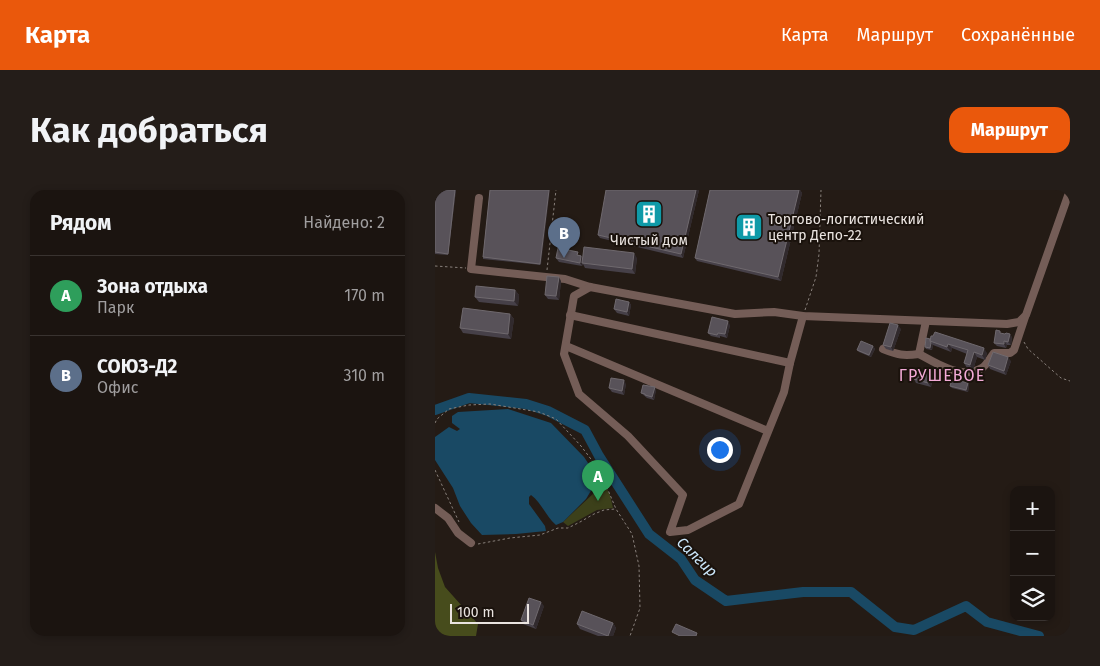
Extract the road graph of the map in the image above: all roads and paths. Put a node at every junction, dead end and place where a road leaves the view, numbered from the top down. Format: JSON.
{"nodes":[{"id":1,"x":556,"y":190,"type":"edge"},
{"id":2,"x":821,"y":190,"type":"edge"},
{"id":3,"x":1070,"y":190,"type":"edge"},
{"id":4,"x":479,"y":198,"type":"dead end"},
{"id":5,"x":435,"y":266,"type":"edge"},
{"id":6,"x":471,"y":269,"type":"junction"},
{"id":7,"x":546,"y":276,"type":"junction"},
{"id":8,"x":590,"y":287,"type":"junction"},
{"id":9,"x":570,"y":315,"type":"junction"},
{"id":10,"x":1026,"y":315,"type":"junction"},
{"id":11,"x":803,"y":316,"type":"junction"},
{"id":12,"x":927,"y":321,"type":"junction"},
{"id":13,"x":1019,"y":334,"type":"junction"},
{"id":14,"x":566,"y":346,"type":"junction"},
{"id":15,"x":883,"y":349,"type":"edge"},
{"id":16,"x":919,"y":354,"type":"junction"},
{"id":17,"x":790,"y":363,"type":"junction"},
{"id":18,"x":1070,"y":381,"type":"edge"},
{"id":19,"x":436,"y":420,"type":"edge"},
{"id":20,"x":435,"y":423,"type":"edge"},
{"id":21,"x":769,"y":431,"type":"junction"},
{"id":22,"x":435,"y":470,"type":"edge"},
{"id":23,"x":435,"y":476,"type":"edge"},
{"id":24,"x":439,"y":478,"type":"junction"},
{"id":25,"x":435,"y":508,"type":"edge"},
{"id":26,"x":616,"y":509,"type":"junction"},
{"id":27,"x":460,"y":523,"type":"dead end"},
{"id":28,"x":471,"y":543,"type":"joint"},
{"id":29,"x":631,"y":636,"type":"edge"}],
"edges":[{"from":1,"to":7,"type":"path"},
{"from":2,"to":11,"type":"path"},
{"from":3,"to":10,"type":"street"},
{"from":4,"to":6,"type":"street"},
{"from":5,"to":6,"type":"path"},
{"from":6,"to":7,"type":"street"},
{"from":7,"to":8,"type":"street"},
{"from":8,"to":9,"type":"street"},
{"from":8,"to":11,"type":"street"},
{"from":9,"to":14,"type":"street"},
{"from":9,"to":17,"type":"street"},
{"from":10,"to":12,"type":"street"},
{"from":10,"to":13,"type":"street"},
{"from":11,"to":12,"type":"street"},
{"from":11,"to":17,"type":"street"},
{"from":12,"to":16,"type":"street"},
{"from":13,"to":16,"type":"street"},
{"from":13,"to":18,"type":"path"},
{"from":14,"to":21,"type":"street"},
{"from":14,"to":21,"type":"street"},
{"from":15,"to":16,"type":"street"},
{"from":17,"to":21,"type":"street"},
{"from":19,"to":20,"type":"path"},
{"from":19,"to":26,"type":"path"},
{"from":22,"to":24,"type":"path"},
{"from":23,"to":24,"type":"path"},
{"from":24,"to":27,"type":"path"},
{"from":25,"to":28,"type":"street"},
{"from":26,"to":28,"type":"path"},
{"from":26,"to":29,"type":"path"}]}
